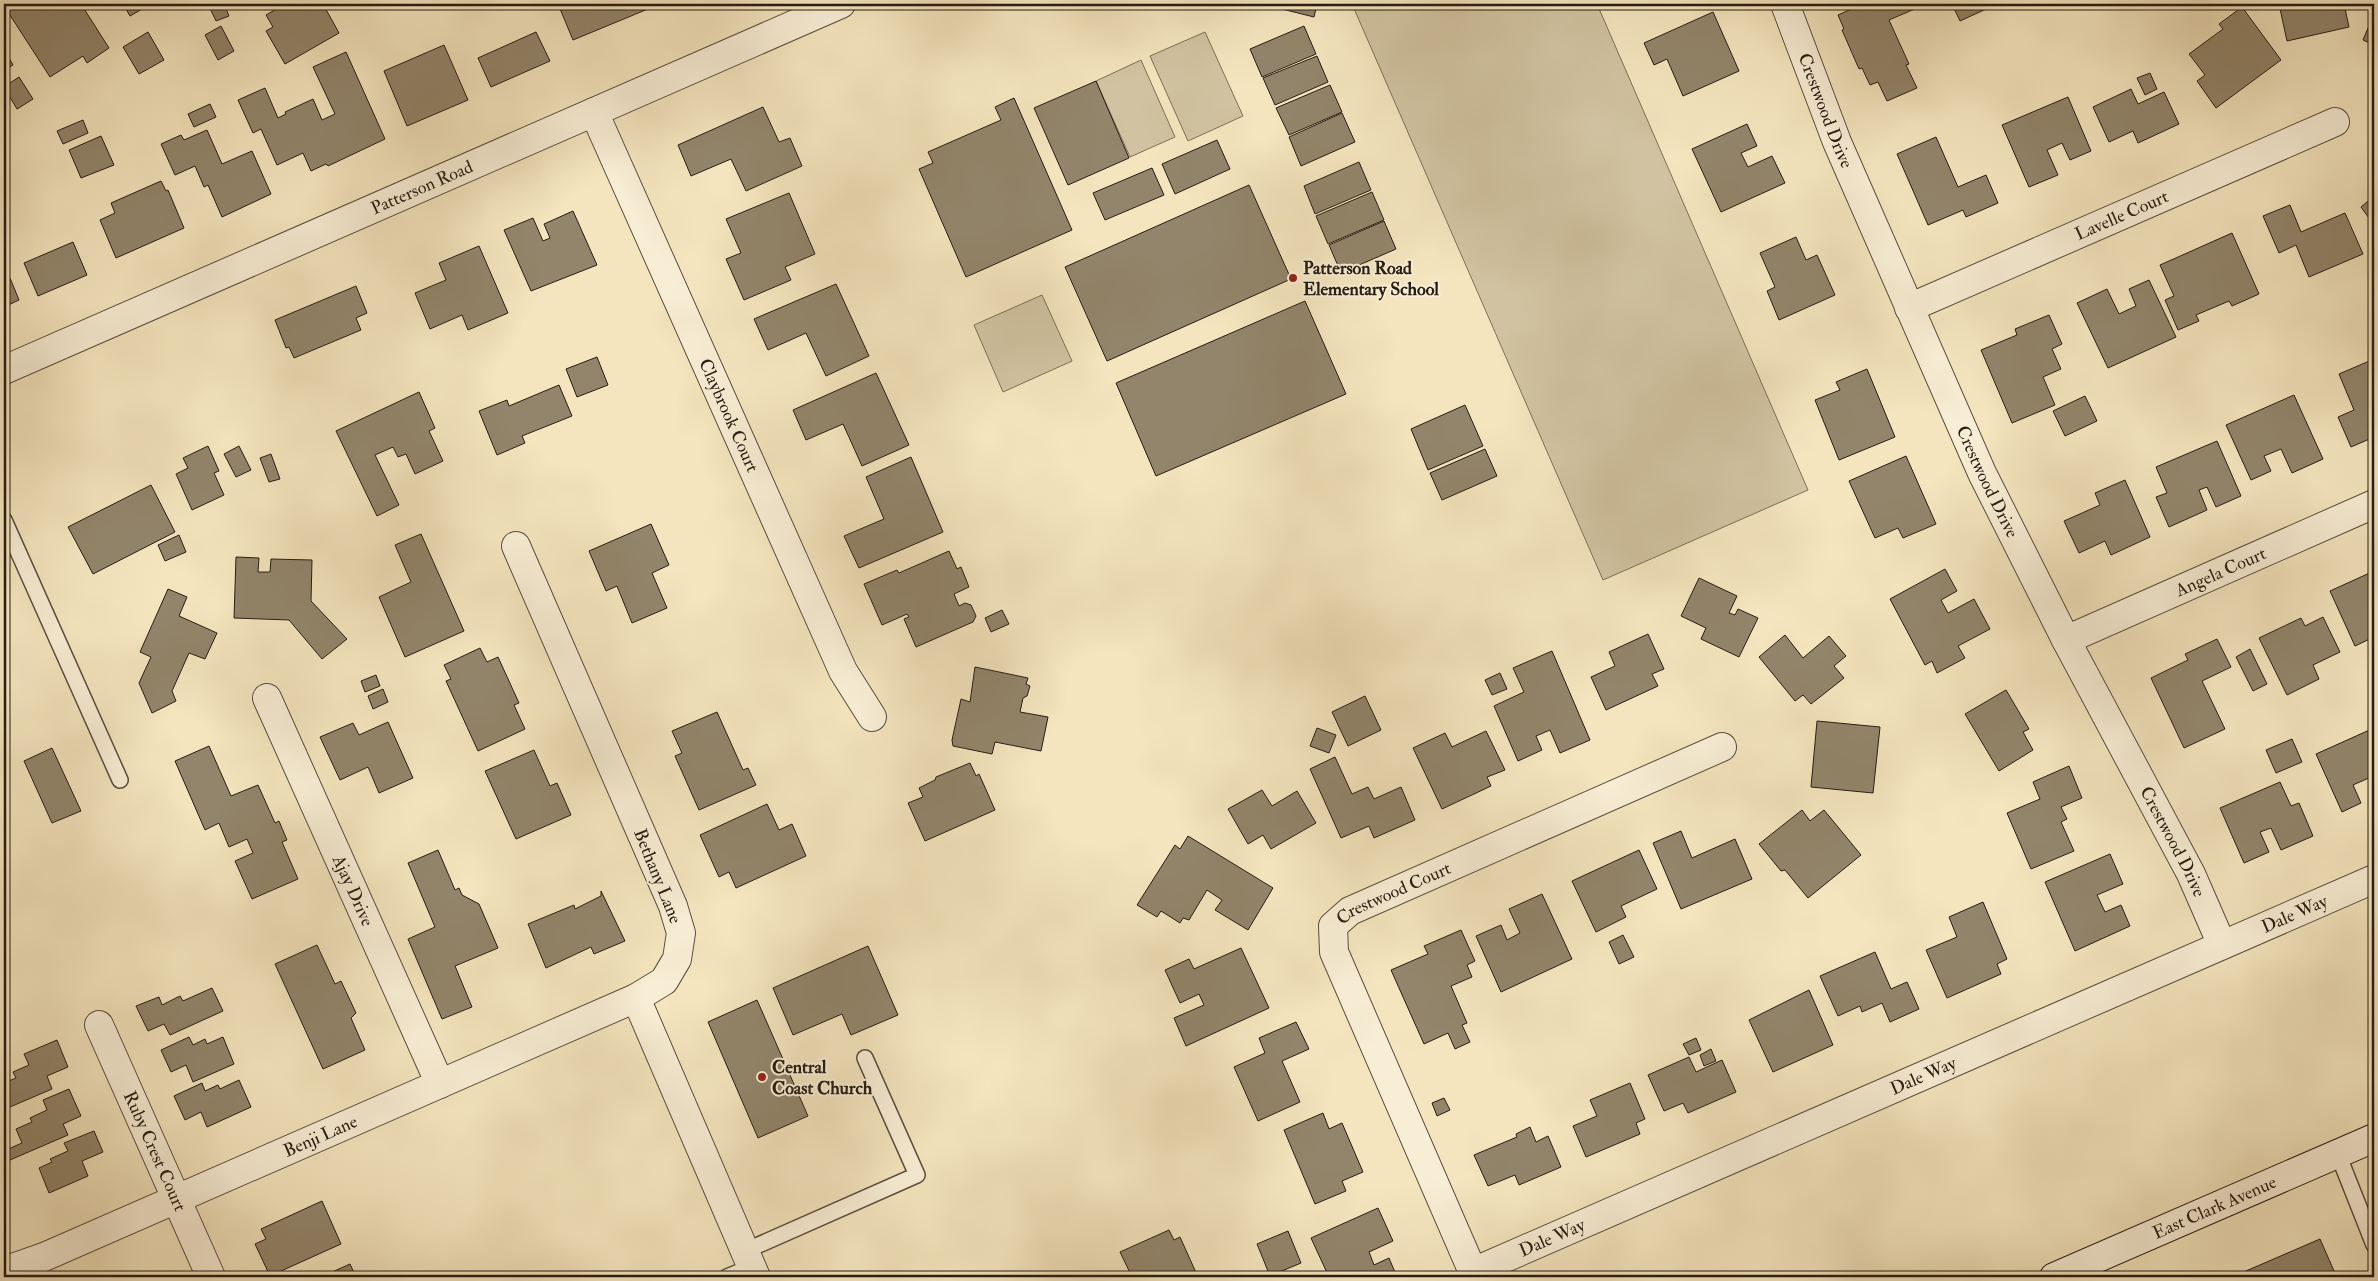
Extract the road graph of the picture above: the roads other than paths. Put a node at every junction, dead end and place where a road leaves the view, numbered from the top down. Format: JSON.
{"nodes":[{"id":1,"x":841,"y":4,"type":"edge"},
{"id":2,"x":1785,"y":4,"type":"edge"},
{"id":3,"x":594,"y":112,"type":"junction"},
{"id":4,"x":2335,"y":122,"type":"dead end"},
{"id":5,"x":1909,"y":308,"type":"junction"},
{"id":6,"x":4,"y":370,"type":"edge"},
{"id":7,"x":2374,"y":504,"type":"edge"},
{"id":8,"x":4,"y":520,"type":"edge"},
{"id":9,"x":516,"y":546,"type":"dead end"},
{"id":10,"x":2066,"y":640,"type":"junction"},
{"id":11,"x":267,"y":698,"type":"dead end"},
{"id":12,"x":872,"y":717,"type":"dead end"},
{"id":13,"x":1722,"y":747,"type":"dead end"},
{"id":14,"x":120,"y":780,"type":"dead end"},
{"id":15,"x":2374,"y":879,"type":"edge"},
{"id":16,"x":2222,"y":945,"type":"junction"},
{"id":17,"x":636,"y":998,"type":"junction"},
{"id":18,"x":99,"y":1025,"type":"dead end"},
{"id":19,"x":866,"y":1058,"type":"dead end"},
{"id":20,"x":440,"y":1084,"type":"junction"},
{"id":21,"x":2374,"y":1138,"type":"edge"},
{"id":22,"x":2338,"y":1154,"type":"junction"},
{"id":23,"x":177,"y":1200,"type":"junction"},
{"id":24,"x":2374,"y":1246,"type":"edge"},
{"id":25,"x":745,"y":1268,"type":"edge"},
{"id":26,"x":4,"y":1270,"type":"edge"},
{"id":27,"x":1474,"y":1275,"type":"edge"},
{"id":28,"x":211,"y":1277,"type":"edge"},
{"id":29,"x":2054,"y":1277,"type":"edge"}],
"edges":[{"from":1,"to":3,"type":"street","name":"Patterson Road"},
{"from":2,"to":5,"type":"street","name":"Crestwood Drive"},
{"from":3,"to":6,"type":"street","name":"Patterson Road"},
{"from":3,"to":12,"type":"street","name":"Claybrook Court"},
{"from":4,"to":5,"type":"street","name":"Lavelle Court"},
{"from":5,"to":10,"type":"street","name":"Crestwood Drive"},
{"from":7,"to":10,"type":"street","name":"Angela Court"},
{"from":8,"to":14,"type":"lane"},
{"from":9,"to":17,"type":"street","name":"Bethany Lane"},
{"from":10,"to":16,"type":"street","name":"Crestwood Drive"},
{"from":11,"to":20,"type":"street","name":"Ajay Drive"},
{"from":13,"to":27,"type":"street","name":"Crestwood Court"},
{"from":15,"to":16,"type":"street","name":"Dale Way"},
{"from":16,"to":27,"type":"street","name":"Dale Way"},
{"from":17,"to":20,"type":"street","name":"Benji Lane"},
{"from":17,"to":25,"type":"street"},
{"from":18,"to":23,"type":"street","name":"Ruby Crest Court"},
{"from":19,"to":25,"type":"lane"},
{"from":20,"to":23,"type":"street","name":"Benji Lane"},
{"from":21,"to":22,"type":"street","name":"East Clark Avenue"},
{"from":22,"to":24,"type":"lane"},
{"from":22,"to":29,"type":"street","name":"East Clark Avenue"},
{"from":23,"to":26,"type":"street","name":"Benji Lane"},
{"from":23,"to":28,"type":"street","name":"Ruby Crest Court"}]}
